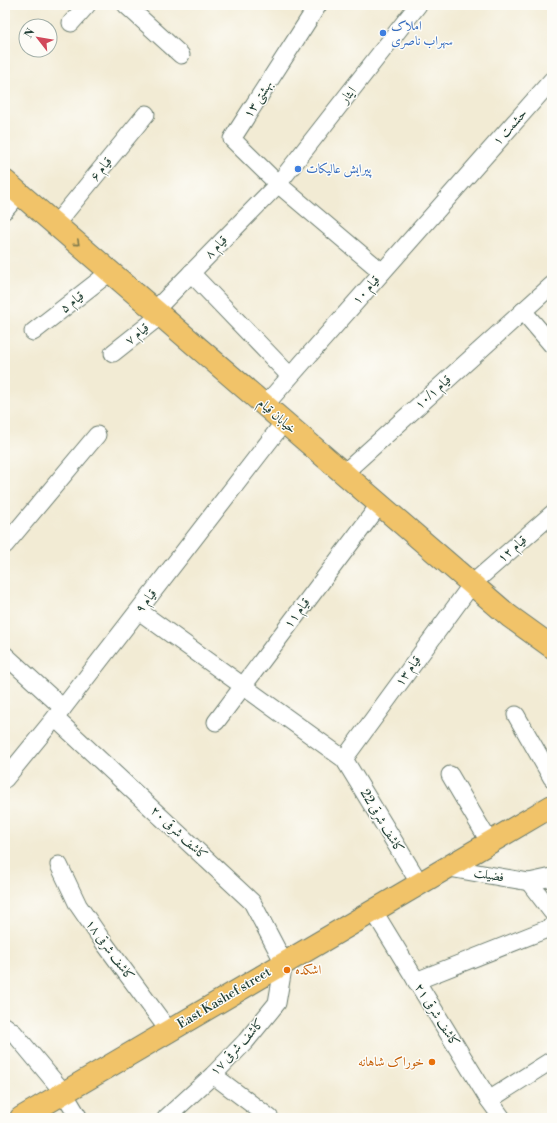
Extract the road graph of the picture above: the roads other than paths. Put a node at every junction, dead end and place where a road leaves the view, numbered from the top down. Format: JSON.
{"nodes":[{"id":1,"x":87,"y":5,"type":"edge"},
{"id":2,"x":126,"y":5,"type":"edge"},
{"id":3,"x":318,"y":5,"type":"edge"},
{"id":4,"x":418,"y":5,"type":"edge"},
{"id":5,"x":71,"y":23,"type":"dead end"},
{"id":6,"x":181,"y":55,"type":"dead end"},
{"id":7,"x":552,"y":80,"type":"edge"},
{"id":8,"x":146,"y":114,"type":"dead end"},
{"id":9,"x":468,"y":175,"type":"joint"},
{"id":10,"x":278,"y":184,"type":"junction"},
{"id":11,"x":12,"y":187,"type":"edge"},
{"id":12,"x":5,"y":210,"type":"edge"},
{"id":13,"x":56,"y":225,"type":"junction"},
{"id":14,"x":110,"y":272,"type":"junction"},
{"id":15,"x":191,"y":272,"type":"junction"},
{"id":16,"x":382,"y":272,"type":"junction"},
{"id":17,"x":552,"y":285,"type":"edge"},
{"id":18,"x":523,"y":311,"type":"junction"},
{"id":19,"x":158,"y":313,"type":"junction"},
{"id":20,"x":33,"y":332,"type":"dead end"},
{"id":21,"x":552,"y":345,"type":"edge"},
{"id":22,"x":114,"y":353,"type":"dead end"},
{"id":23,"x":290,"y":376,"type":"junction"},
{"id":24,"x":264,"y":405,"type":"junction"},
{"id":25,"x":284,"y":422,"type":"junction"},
{"id":26,"x":97,"y":435,"type":"dead end"},
{"id":27,"x":344,"y":473,"type":"junction"},
{"id":28,"x":380,"y":504,"type":"junction"},
{"id":29,"x":552,"y":514,"type":"edge"},
{"id":30,"x":5,"y":545,"type":"edge"},
{"id":31,"x":472,"y":584,"type":"junction"},
{"id":32,"x":139,"y":611,"type":"junction"},
{"id":33,"x":552,"y":647,"type":"edge"},
{"id":34,"x":5,"y":655,"type":"edge"},
{"id":35,"x":242,"y":685,"type":"junction"},
{"id":36,"x":59,"y":713,"type":"junction"},
{"id":37,"x":516,"y":715,"type":"dead end"},
{"id":38,"x":216,"y":722,"type":"dead end"},
{"id":39,"x":344,"y":759,"type":"junction"},
{"id":40,"x":450,"y":775,"type":"dead end"},
{"id":41,"x":552,"y":778,"type":"edge"},
{"id":42,"x":5,"y":779,"type":"edge"},
{"id":43,"x":552,"y":806,"type":"edge"},
{"id":44,"x":490,"y":843,"type":"junction"},
{"id":45,"x":59,"y":865,"type":"dead end"},
{"id":46,"x":449,"y":868,"type":"junction"},
{"id":47,"x":552,"y":877,"type":"edge"},
{"id":48,"x":529,"y":882,"type":"junction"},
{"id":49,"x":420,"y":884,"type":"junction"},
{"id":50,"x":373,"y":910,"type":"junction"},
{"id":51,"x":552,"y":912,"type":"edge"},
{"id":52,"x":552,"y":927,"type":"edge"},
{"id":53,"x":284,"y":963,"type":"junction"},
{"id":54,"x":416,"y":981,"type":"junction"},
{"id":55,"x":5,"y":1026,"type":"edge"},
{"id":56,"x":169,"y":1031,"type":"junction"},
{"id":57,"x":552,"y":1060,"type":"edge"},
{"id":58,"x":213,"y":1074,"type":"junction"},
{"id":59,"x":64,"y":1093,"type":"junction"},
{"id":60,"x":489,"y":1100,"type":"junction"},
{"id":61,"x":21,"y":1118,"type":"edge"},
{"id":62,"x":79,"y":1118,"type":"edge"},
{"id":63,"x":166,"y":1118,"type":"edge"},
{"id":64,"x":270,"y":1118,"type":"edge"},
{"id":65,"x":502,"y":1118,"type":"edge"}],
"edges":[{"from":1,"to":5,"type":"street"},
{"from":2,"to":6,"type":"street"},
{"from":3,"to":10,"type":"street","name":"بهشتی ۱۳"},
{"from":4,"to":10,"type":"street","name":"ایثار"},
{"from":7,"to":9,"type":"street","name":"حشمت ۱"},
{"from":8,"to":13,"type":"street","name":"قیام ۶"},
{"from":9,"to":16,"type":"street","name":"قیام ۱۰"},
{"from":10,"to":15,"type":"street","name":"قیام ۸"},
{"from":10,"to":16,"type":"street"},
{"from":11,"to":12,"type":"street"},
{"from":11,"to":13,"type":"main road","name":"خیابان قیام"},
{"from":13,"to":14,"type":"main road","name":"خیابان قیام","one_way":true},
{"from":14,"to":19,"type":"main road","name":"خیابان قیام"},
{"from":14,"to":20,"type":"street","name":"قیام ۵"},
{"from":15,"to":19,"type":"street","name":"قیام ۸"},
{"from":15,"to":23,"type":"street"},
{"from":16,"to":23,"type":"street","name":"قیام ۱۰"},
{"from":17,"to":18,"type":"street","name":"قیام ۱۰/۱"},
{"from":18,"to":21,"type":"street"},
{"from":18,"to":27,"type":"street","name":"قیام ۱۰/۱"},
{"from":19,"to":22,"type":"street","name":"قیام ۷"},
{"from":19,"to":24,"type":"main road","name":"خیابان قیام"},
{"from":23,"to":24,"type":"street","name":"قیام ۱۰"},
{"from":24,"to":25,"type":"main road","name":"خیابان قیام"},
{"from":25,"to":27,"type":"main road","name":"خیابان قیام"},
{"from":25,"to":32,"type":"street","name":"قیام ۹"},
{"from":26,"to":30,"type":"street"},
{"from":27,"to":28,"type":"main road","name":"خیابان قیام"},
{"from":28,"to":31,"type":"main road","name":"خیابان قیام"},
{"from":28,"to":35,"type":"street","name":"قیام ۱۱"},
{"from":29,"to":31,"type":"street","name":"قیام ۱۲"},
{"from":31,"to":33,"type":"main road","name":"خیابان قیام"},
{"from":31,"to":39,"type":"street","name":"قیام ۱۳"},
{"from":32,"to":35,"type":"street"},
{"from":32,"to":36,"type":"street","name":"قیام ۹"},
{"from":34,"to":36,"type":"street","name":"کاشف شرقی ۲۰"},
{"from":35,"to":38,"type":"street","name":"قیام ۱۱"},
{"from":35,"to":39,"type":"street"},
{"from":36,"to":42,"type":"street","name":"قیام ۹"},
{"from":36,"to":53,"type":"street","name":"کاشف شرقی ۲۰"},
{"from":37,"to":41,"type":"street"},
{"from":39,"to":49,"type":"street","name":"کاشف شرقی 22"},
{"from":40,"to":44,"type":"street"},
{"from":43,"to":44,"type":"main road","name":"East Kashef street"},
{"from":44,"to":46,"type":"main road","name":"East Kashef street"},
{"from":45,"to":56,"type":"street","name":"کاشف شرقی ۱۸"},
{"from":46,"to":48,"type":"street","name":"فضیلت"},
{"from":46,"to":49,"type":"main road","name":"East Kashef street"},
{"from":47,"to":48,"type":"street","name":"فضیلت"},
{"from":48,"to":51,"type":"street"},
{"from":49,"to":50,"type":"main road","name":"East Kashef street"},
{"from":50,"to":53,"type":"main road","name":"East Kashef street"},
{"from":50,"to":54,"type":"street","name":"کاشف شرقی ۲۱"},
{"from":52,"to":54,"type":"street"},
{"from":53,"to":56,"type":"main road","name":"East Kashef street"},
{"from":53,"to":58,"type":"street","name":"کاشف شرقی ۱۷"},
{"from":54,"to":60,"type":"street","name":"کاشف شرقی ۲۱"},
{"from":55,"to":59,"type":"street"},
{"from":56,"to":59,"type":"main road","name":"East Kashef street"},
{"from":57,"to":60,"type":"street"},
{"from":58,"to":63,"type":"street","name":"کاشف شرقی ۱۷"},
{"from":58,"to":64,"type":"street"},
{"from":59,"to":61,"type":"main road","name":"East Kashef street"},
{"from":59,"to":62,"type":"street"},
{"from":60,"to":65,"type":"street","name":"کاشف شرقی ۲۱"}]}
